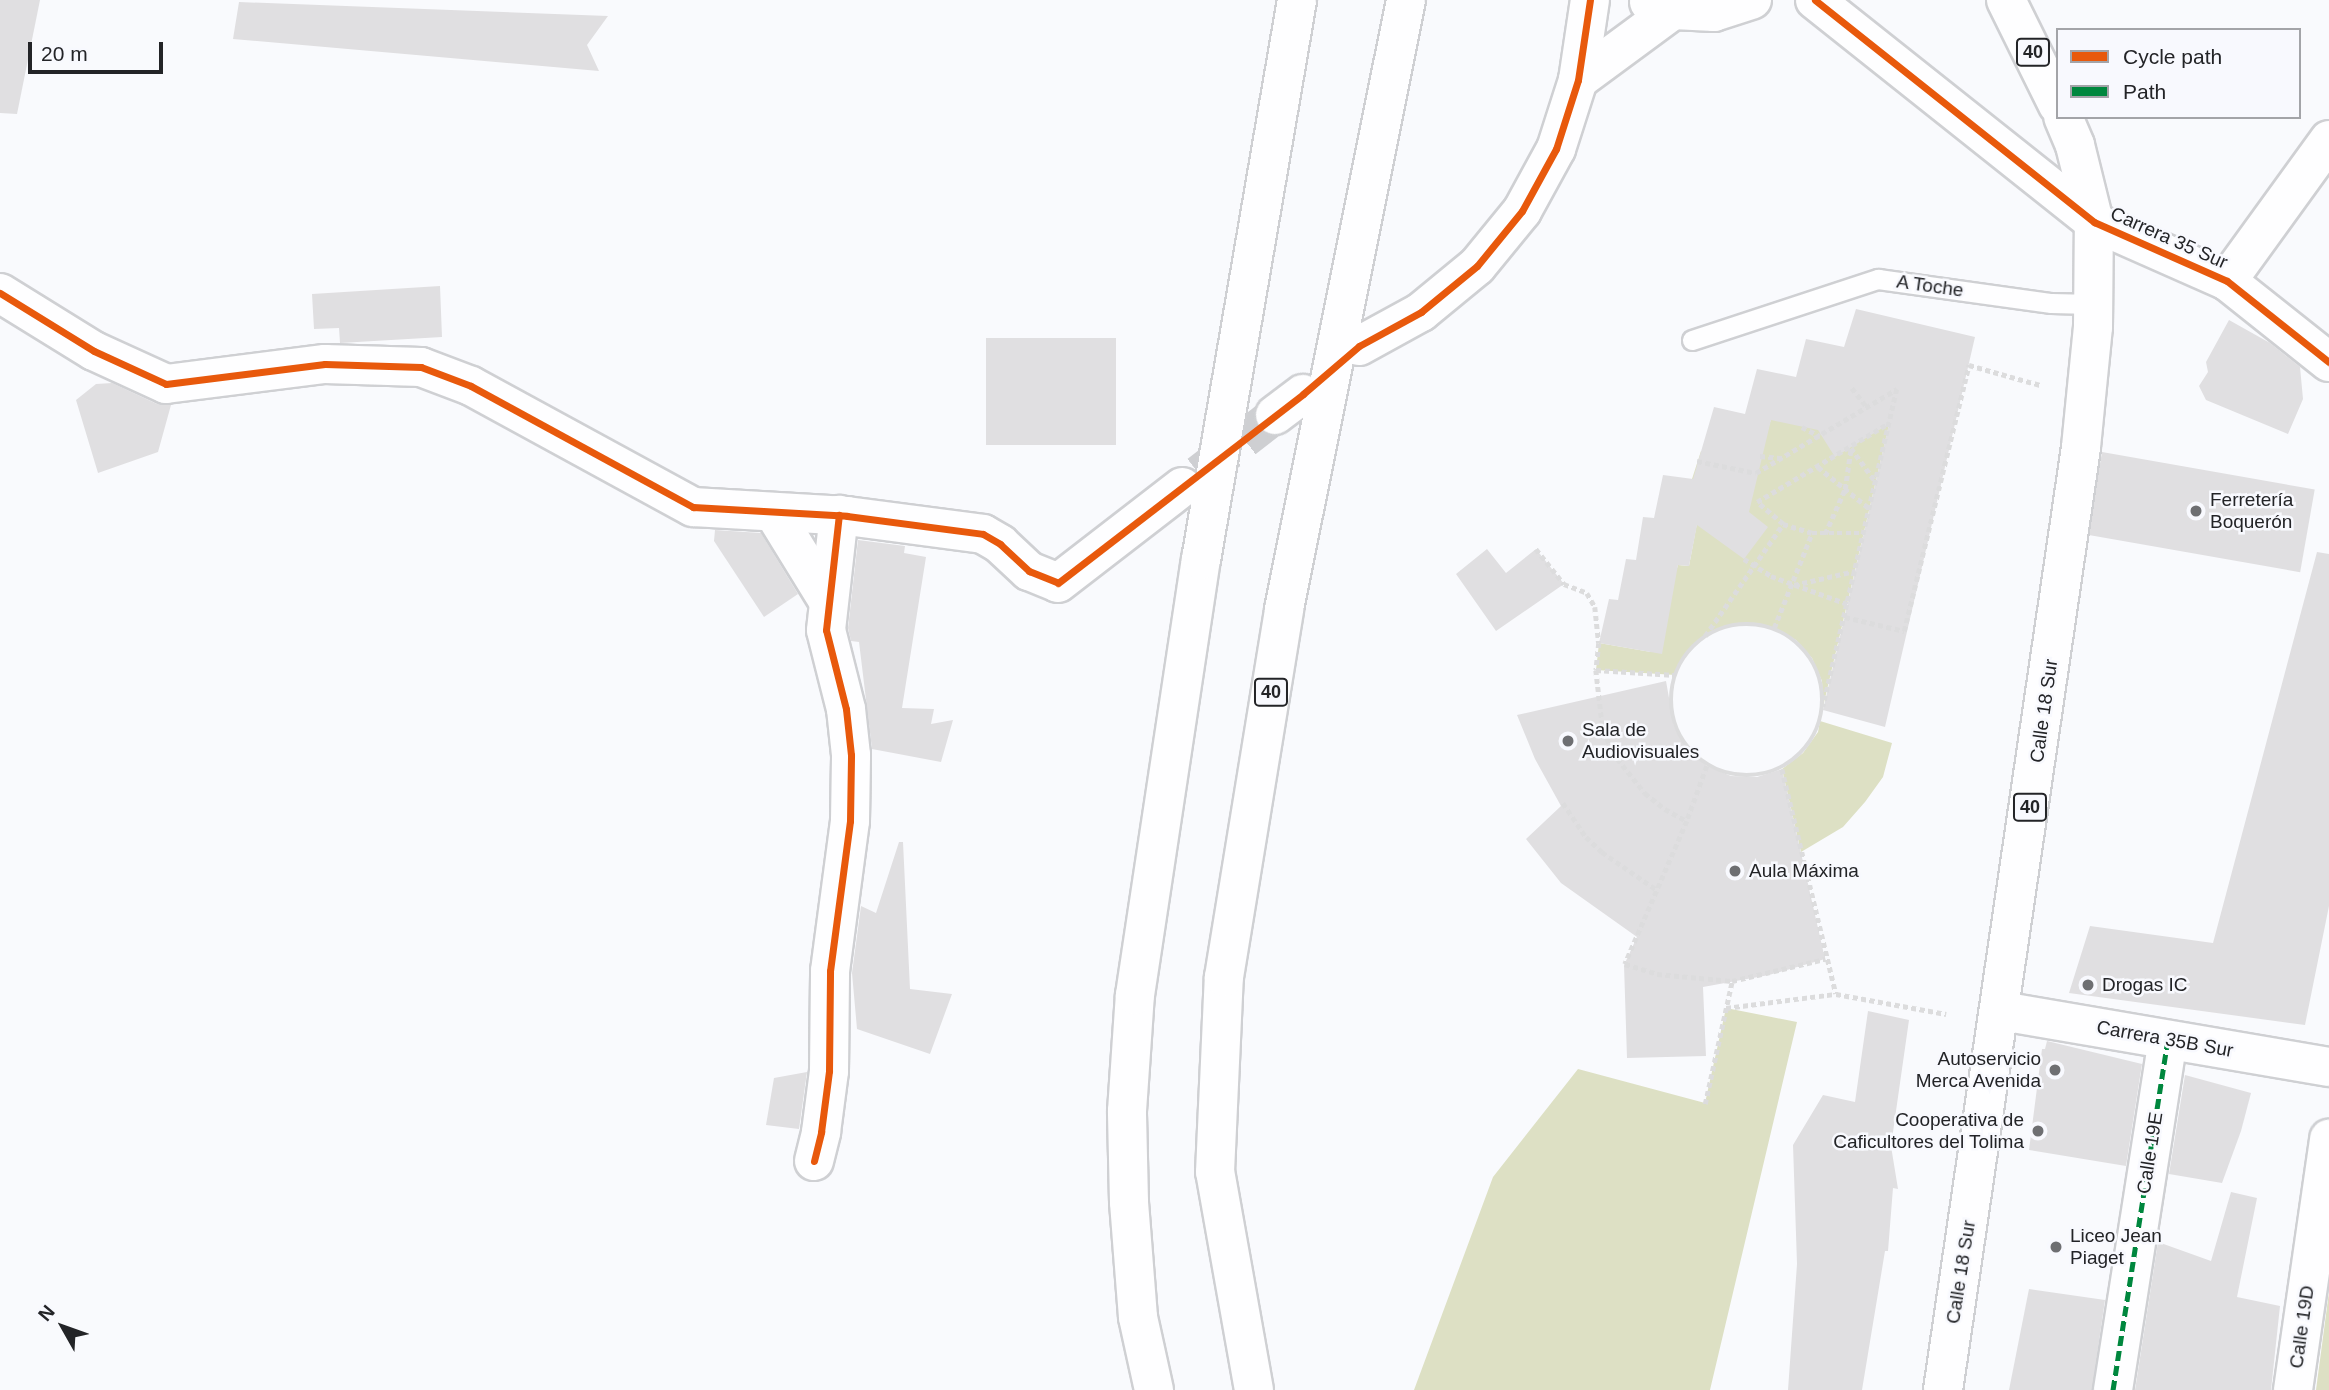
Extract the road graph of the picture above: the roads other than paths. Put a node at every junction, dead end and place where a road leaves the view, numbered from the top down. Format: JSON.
{"nodes":[{"id":1,"x":1297,"y":0,"type":"edge"},
{"id":2,"x":1406,"y":0,"type":"edge"},
{"id":3,"x":1590,"y":0,"type":"edge"},
{"id":4,"x":1752,"y":0,"type":"edge"},
{"id":5,"x":1815,"y":0,"type":"edge"},
{"id":6,"x":2006,"y":0,"type":"edge"},
{"id":7,"x":1659,"y":5,"type":"edge"},
{"id":8,"x":1578,"y":80,"type":"junction"},
{"id":9,"x":2056,"y":100,"type":"edge"},
{"id":10,"x":2064,"y":119,"type":"edge"},
{"id":11,"x":2329,"y":140,"type":"edge"},
{"id":12,"x":2094,"y":222,"type":"junction"},
{"id":13,"x":2227,"y":281,"type":"junction"},
{"id":14,"x":0,"y":293,"type":"edge"},
{"id":15,"x":2093,"y":304,"type":"junction"},
{"id":16,"x":1692,"y":340,"type":"dead end"},
{"id":17,"x":1359,"y":346,"type":"dead end"},
{"id":18,"x":2329,"y":362,"type":"edge"},
{"id":19,"x":1182,"y":487,"type":"tunnel mouth"},
{"id":20,"x":774,"y":513,"type":"junction"},
{"id":21,"x":839,"y":515,"type":"junction"},
{"id":22,"x":827,"y":599,"type":"junction"},
{"id":23,"x":2001,"y":1011,"type":"junction"},
{"id":24,"x":2168,"y":1040,"type":"junction"},
{"id":25,"x":2329,"y":1067,"type":"edge"},
{"id":26,"x":2329,"y":1139,"type":"edge"},
{"id":27,"x":814,"y":1160,"type":"dead end"},
{"id":28,"x":1154,"y":1390,"type":"edge"},
{"id":29,"x":1254,"y":1390,"type":"edge"},
{"id":30,"x":1943,"y":1390,"type":"edge"},
{"id":31,"x":2113,"y":1390,"type":"edge"},
{"id":32,"x":2293,"y":1390,"type":"edge"}],
"edges":[{"from":1,"to":28,"type":"main road"},
{"from":2,"to":29,"type":"main road","number":"40"},
{"from":3,"to":8,"type":"main road"},
{"from":4,"to":7,"type":"main road"},
{"from":5,"to":12,"type":"main road","name":"Carrera 35 Sur"},
{"from":6,"to":9,"type":"main road","number":"40"},
{"from":7,"to":8,"type":"main road"},
{"from":8,"to":17,"type":"main road"},
{"from":10,"to":12,"type":"main road","name":"Calle 18 Sur","number":"40"},
{"from":11,"to":13,"type":"main road"},
{"from":12,"to":13,"type":"main road","name":"Carrera 35 Sur"},
{"from":12,"to":15,"type":"main road","name":"Calle 18 Sur","number":"40"},
{"from":13,"to":18,"type":"main road","name":"Carrera 35 Sur"},
{"from":14,"to":20,"type":"main road"},
{"from":15,"to":16,"type":"lane","name":"A Toche"},
{"from":15,"to":23,"type":"main road","name":"Calle 18 Sur","number":"40"},
{"from":19,"to":21,"type":"main road"},
{"from":20,"to":21,"type":"main road"},
{"from":20,"to":22,"type":"main road"},
{"from":21,"to":22,"type":"main road"},
{"from":22,"to":27,"type":"main road"},
{"from":23,"to":24,"type":"main road","name":"Carrera 35B Sur"},
{"from":23,"to":30,"type":"main road","name":"Calle 18 Sur","number":"40"},
{"from":24,"to":25,"type":"main road","name":"Carrera 35B Sur"},
{"from":24,"to":31,"type":"main road","name":"Calle 19E"},
{"from":26,"to":32,"type":"main road","name":"Calle 19D"}]}
